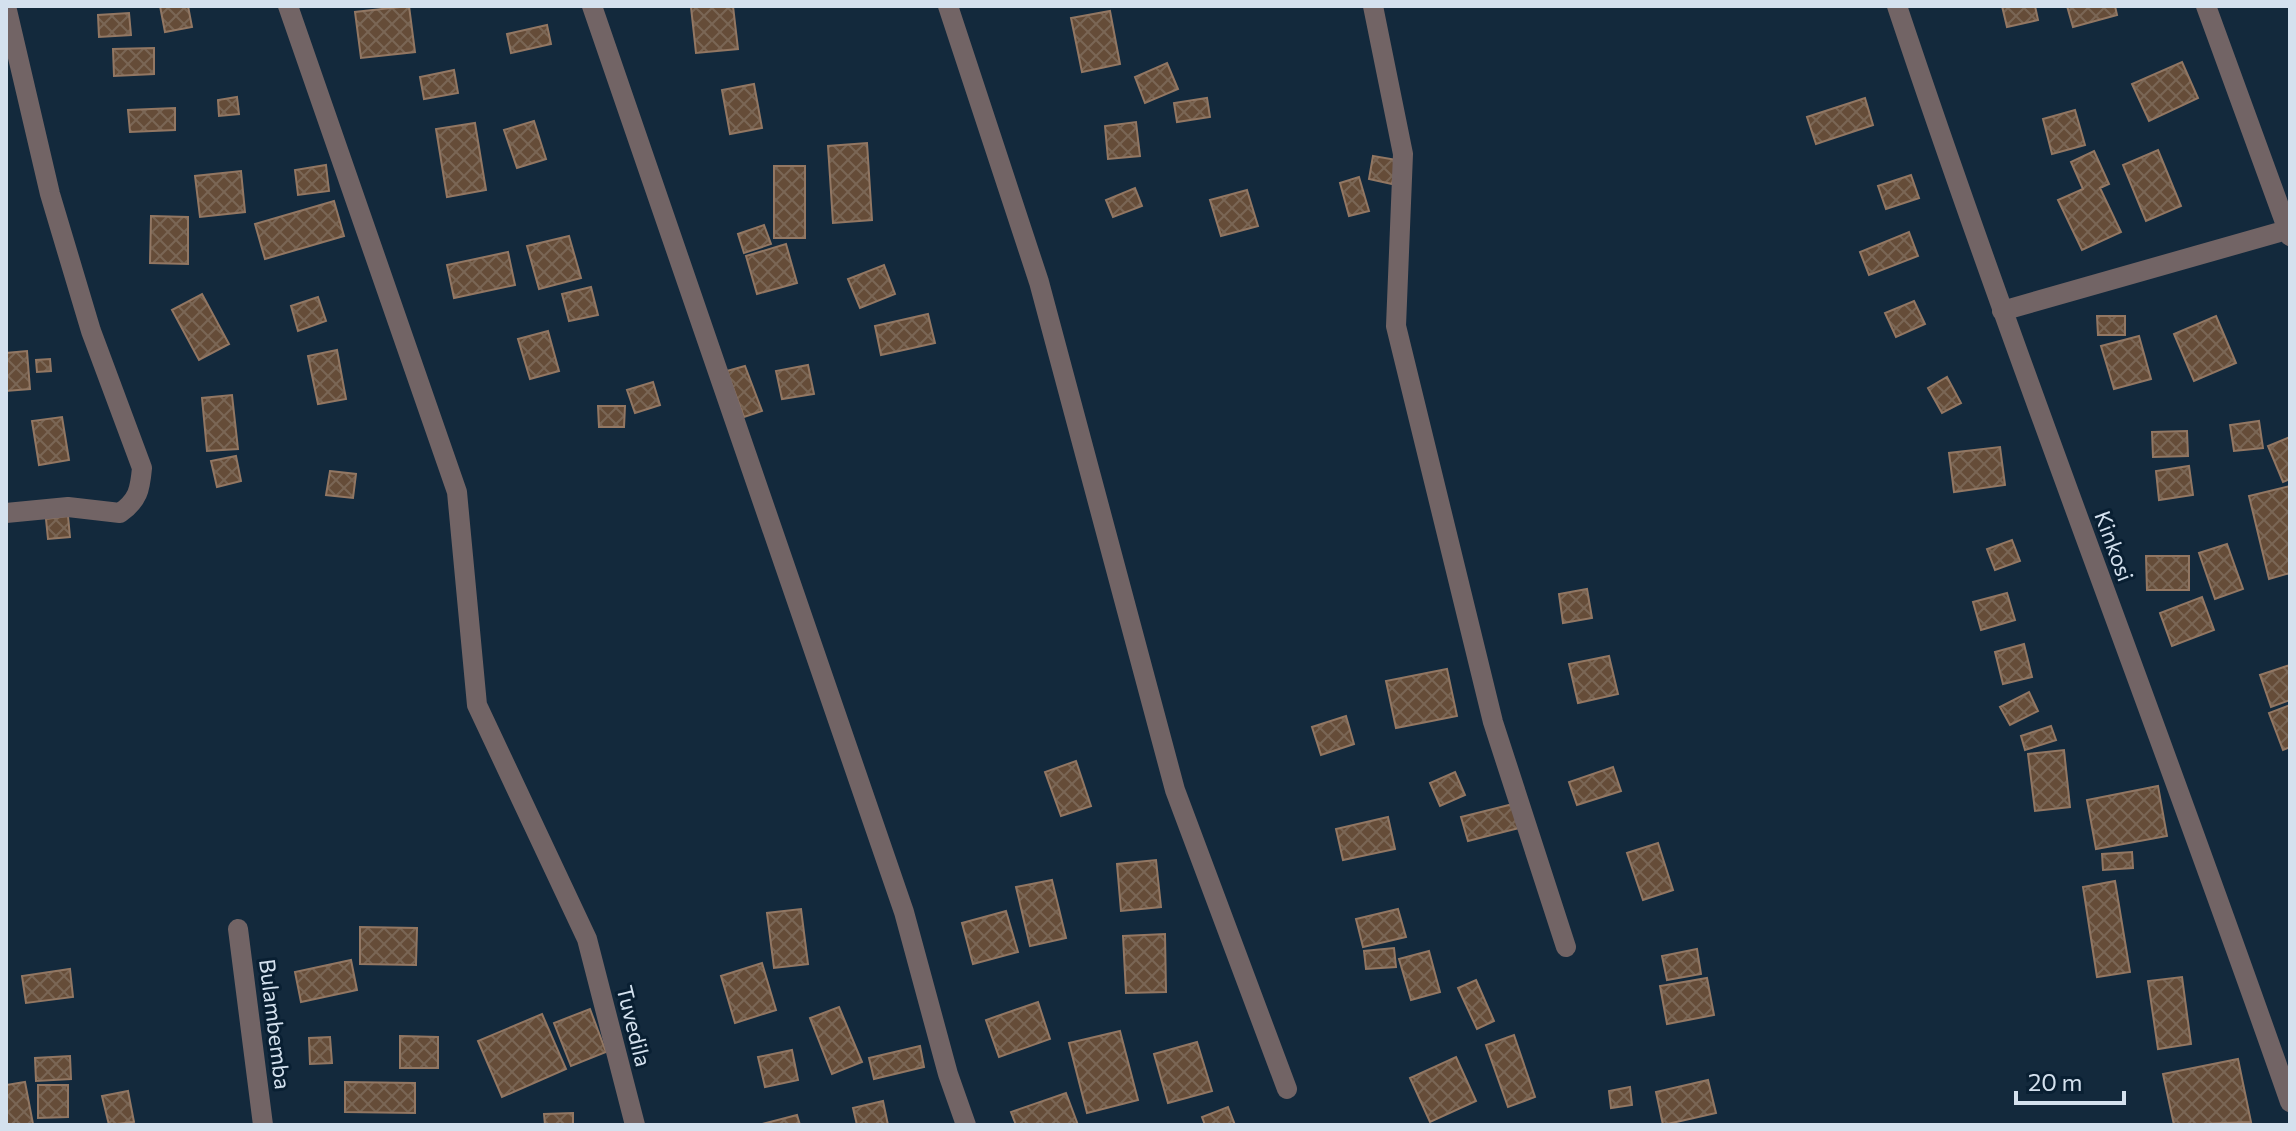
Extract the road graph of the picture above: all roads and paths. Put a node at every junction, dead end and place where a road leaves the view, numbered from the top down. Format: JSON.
{"nodes":[{"id":1,"x":6,"y":6,"type":"edge"},
{"id":2,"x":288,"y":6,"type":"edge"},
{"id":3,"x":592,"y":6,"type":"edge"},
{"id":4,"x":948,"y":6,"type":"edge"},
{"id":5,"x":1373,"y":6,"type":"edge"},
{"id":6,"x":1897,"y":6,"type":"edge"},
{"id":7,"x":2206,"y":6,"type":"edge"},
{"id":8,"x":2289,"y":231,"type":"edge"},
{"id":9,"x":2002,"y":311,"type":"junction"},
{"id":10,"x":6,"y":513,"type":"edge"},
{"id":11,"x":238,"y":929,"type":"dead end"},
{"id":12,"x":1566,"y":947,"type":"dead end"},
{"id":13,"x":1287,"y":1089,"type":"dead end"},
{"id":14,"x":2290,"y":1102,"type":"edge"},
{"id":15,"x":263,"y":1125,"type":"edge"},
{"id":16,"x":635,"y":1125,"type":"edge"},
{"id":17,"x":966,"y":1125,"type":"edge"}],
"edges":[{"from":1,"to":10,"type":"street"},
{"from":2,"to":16,"type":"street","name":"Tuvedila"},
{"from":3,"to":17,"type":"street"},
{"from":4,"to":13,"type":"street"},
{"from":5,"to":12,"type":"street"},
{"from":6,"to":9,"type":"street","name":"Kinkosi"},
{"from":7,"to":8,"type":"street"},
{"from":8,"to":9,"type":"street"},
{"from":9,"to":14,"type":"street","name":"Kinkosi"},
{"from":11,"to":15,"type":"street","name":"Bulambemba"}]}
